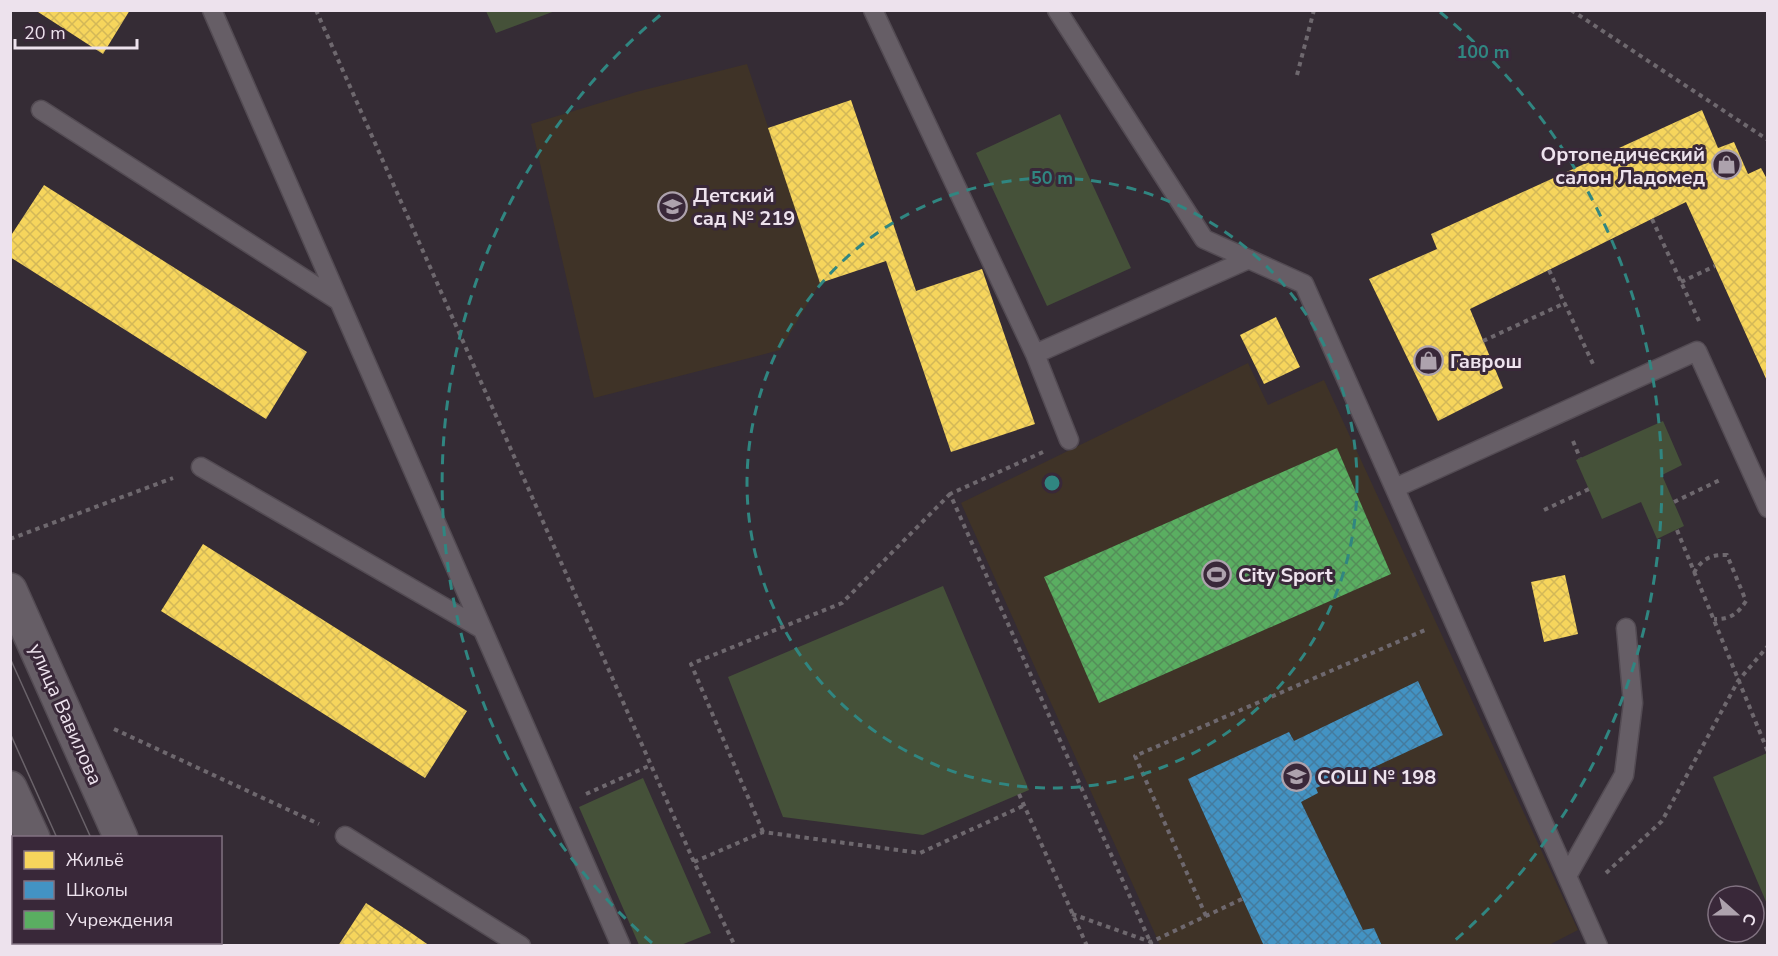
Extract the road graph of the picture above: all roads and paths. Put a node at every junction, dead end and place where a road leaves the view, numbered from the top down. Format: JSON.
{"nodes":[{"id":1,"x":212,"y":10,"type":"edge"},
{"id":2,"x":316,"y":10,"type":"edge"},
{"id":3,"x":873,"y":10,"type":"edge"},
{"id":4,"x":1057,"y":10,"type":"edge"},
{"id":5,"x":1314,"y":10,"type":"edge"},
{"id":6,"x":1571,"y":10,"type":"edge"},
{"id":7,"x":1298,"y":75,"type":"dead end"},
{"id":8,"x":41,"y":110,"type":"dead end"},
{"id":9,"x":1767,"y":140,"type":"edge"},
{"id":10,"x":1652,"y":219,"type":"dead end"},
{"id":11,"x":1249,"y":259,"type":"junction"},
{"id":12,"x":1714,"y":266,"type":"dead end"},
{"id":13,"x":1549,"y":270,"type":"dead end"},
{"id":14,"x":1681,"y":282,"type":"junction"},
{"id":15,"x":339,"y":301,"type":"junction"},
{"id":16,"x":1565,"y":303,"type":"junction"},
{"id":17,"x":1700,"y":325,"type":"dead end"},
{"id":18,"x":1484,"y":341,"type":"dead end"},
{"id":19,"x":1035,"y":354,"type":"junction"},
{"id":20,"x":1597,"y":373,"type":"dead end"},
{"id":21,"x":1068,"y":440,"type":"joint"},
{"id":22,"x":1749,"y":466,"type":"junction"},
{"id":23,"x":201,"y":467,"type":"joint"},
{"id":24,"x":1395,"y":488,"type":"junction"},
{"id":25,"x":1589,"y":489,"type":"dead end"},
{"id":26,"x":950,"y":494,"type":"junction"},
{"id":27,"x":1674,"y":502,"type":"dead end"},
{"id":28,"x":1767,"y":508,"type":"edge"},
{"id":29,"x":1545,"y":510,"type":"dead end"},
{"id":30,"x":1677,"y":530,"type":"dead end"},
{"id":31,"x":10,"y":539,"type":"edge"},
{"id":32,"x":1694,"y":573,"type":"junction"},
{"id":33,"x":10,"y":590,"type":"edge"},
{"id":34,"x":1453,"y":618,"type":"junction"},
{"id":35,"x":1713,"y":619,"type":"junction"},
{"id":36,"x":1626,"y":628,"type":"dead end"},
{"id":37,"x":482,"y":629,"type":"junction"},
{"id":38,"x":1767,"y":646,"type":"edge"},
{"id":39,"x":1738,"y":681,"type":"junction"},
{"id":40,"x":112,"y":729,"type":"dead end"},
{"id":41,"x":1767,"y":752,"type":"edge"},
{"id":42,"x":651,"y":765,"type":"junction"},
{"id":43,"x":10,"y":788,"type":"edge"},
{"id":44,"x":1018,"y":794,"type":"dead end"},
{"id":45,"x":560,"y":806,"type":"junction"},
{"id":46,"x":1023,"y":806,"type":"junction"},
{"id":47,"x":763,"y":832,"type":"junction"},
{"id":48,"x":33,"y":836,"type":"edge"},
{"id":49,"x":122,"y":836,"type":"edge"},
{"id":50,"x":345,"y":836,"type":"joint"},
{"id":51,"x":694,"y":862,"type":"junction"},
{"id":52,"x":1567,"y":876,"type":"junction"},
{"id":53,"x":1242,"y":899,"type":"dead end"},
{"id":54,"x":1578,"y":900,"type":"junction"},
{"id":55,"x":1072,"y":914,"type":"junction"},
{"id":56,"x":1206,"y":916,"type":"junction"},
{"id":57,"x":1151,"y":944,"type":"edge"},
{"id":58,"x":521,"y":945,"type":"edge"},
{"id":59,"x":621,"y":945,"type":"edge"},
{"id":60,"x":735,"y":945,"type":"edge"},
{"id":61,"x":1087,"y":945,"type":"edge"},
{"id":62,"x":1598,"y":945,"type":"edge"}],
"edges":[{"from":1,"to":15,"type":"lane"},
{"from":2,"to":42,"type":"path"},
{"from":3,"to":19,"type":"lane"},
{"from":4,"to":11,"type":"lane"},
{"from":5,"to":7,"type":"path"},
{"from":6,"to":9,"type":"path"},
{"from":8,"to":15,"type":"lane"},
{"from":10,"to":14,"type":"path"},
{"from":11,"to":19,"type":"lane"},
{"from":11,"to":24,"type":"lane"},
{"from":12,"to":14,"type":"path"},
{"from":13,"to":16,"type":"path"},
{"from":14,"to":17,"type":"path"},
{"from":15,"to":37,"type":"lane"},
{"from":16,"to":18,"type":"path"},
{"from":16,"to":20,"type":"path"},
{"from":19,"to":21,"type":"lane"},
{"from":21,"to":26,"type":"path"},
{"from":22,"to":24,"type":"lane"},
{"from":22,"to":27,"type":"path"},
{"from":22,"to":28,"type":"lane"},
{"from":23,"to":31,"type":"path"},
{"from":23,"to":37,"type":"lane"},
{"from":24,"to":34,"type":"lane"},
{"from":25,"to":29,"type":"path"},
{"from":26,"to":47,"type":"path"},
{"from":26,"to":57,"type":"path"},
{"from":30,"to":32,"type":"path"},
{"from":32,"to":35,"type":"path"},
{"from":32,"to":35,"type":"path"},
{"from":33,"to":49,"type":"main road","name":"улица Вавилова"},
{"from":34,"to":52,"type":"lane"},
{"from":34,"to":56,"type":"path"},
{"from":35,"to":39,"type":"path"},
{"from":36,"to":52,"type":"lane"},
{"from":37,"to":45,"type":"lane"},
{"from":38,"to":39,"type":"path"},
{"from":39,"to":41,"type":"path"},
{"from":39,"to":54,"type":"path"},
{"from":40,"to":50,"type":"path"},
{"from":42,"to":45,"type":"path"},
{"from":42,"to":51,"type":"path"},
{"from":43,"to":48,"type":"main road"},
{"from":44,"to":46,"type":"path"},
{"from":45,"to":59,"type":"lane"},
{"from":46,"to":47,"type":"path"},
{"from":46,"to":55,"type":"path"},
{"from":47,"to":51,"type":"path"},
{"from":50,"to":58,"type":"lane"},
{"from":51,"to":60,"type":"path"},
{"from":52,"to":54,"type":"lane"},
{"from":53,"to":56,"type":"path"},
{"from":54,"to":62,"type":"lane"},
{"from":55,"to":57,"type":"path"},
{"from":55,"to":61,"type":"path"},
{"from":56,"to":57,"type":"path"}]}
